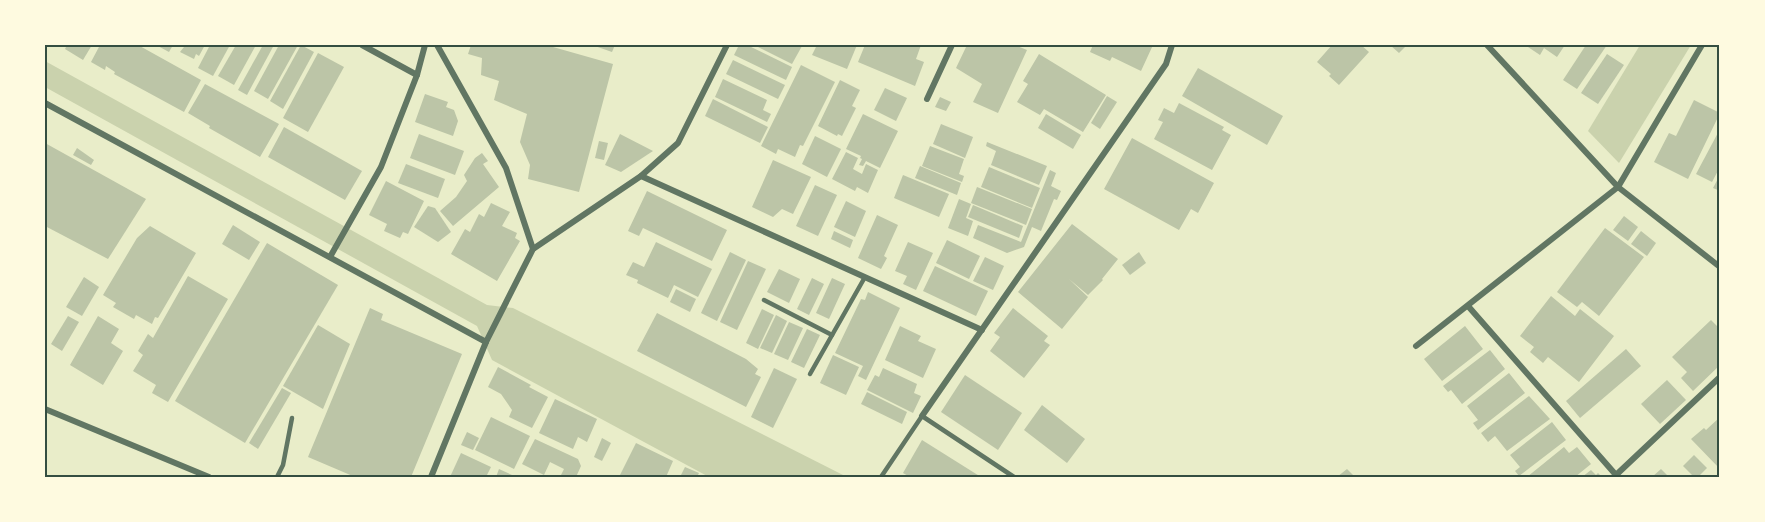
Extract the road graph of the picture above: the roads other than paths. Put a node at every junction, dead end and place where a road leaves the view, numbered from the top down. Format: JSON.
{"nodes":[{"id":1,"x":362,"y":45,"type":"edge"},
{"id":2,"x":425,"y":45,"type":"edge"},
{"id":3,"x":437,"y":45,"type":"edge"},
{"id":4,"x":727,"y":45,"type":"edge"},
{"id":5,"x":952,"y":45,"type":"edge"},
{"id":6,"x":1172,"y":45,"type":"edge"},
{"id":7,"x":1487,"y":45,"type":"edge"},
{"id":8,"x":1701,"y":45,"type":"edge"},
{"id":9,"x":417,"y":75,"type":"junction"},
{"id":10,"x":927,"y":99,"type":"dead end"},
{"id":11,"x":45,"y":103,"type":"edge"},
{"id":12,"x":641,"y":176,"type":"junction"},
{"id":13,"x":1618,"y":187,"type":"junction"},
{"id":14,"x":533,"y":249,"type":"junction"},
{"id":15,"x":330,"y":257,"type":"junction"},
{"id":16,"x":1720,"y":267,"type":"edge"},
{"id":17,"x":865,"y":277,"type":"junction"},
{"id":18,"x":764,"y":300,"type":"dead end"},
{"id":19,"x":1468,"y":306,"type":"junction"},
{"id":20,"x":982,"y":330,"type":"junction"},
{"id":21,"x":832,"y":335,"type":"junction"},
{"id":22,"x":486,"y":342,"type":"junction"},
{"id":23,"x":1416,"y":346,"type":"dead end"},
{"id":24,"x":810,"y":374,"type":"dead end"},
{"id":25,"x":1720,"y":377,"type":"edge"},
{"id":26,"x":45,"y":409,"type":"edge"},
{"id":27,"x":922,"y":416,"type":"junction"},
{"id":28,"x":292,"y":418,"type":"dead end"},
{"id":29,"x":209,"y":477,"type":"edge"},
{"id":30,"x":277,"y":477,"type":"edge"},
{"id":31,"x":431,"y":477,"type":"edge"},
{"id":32,"x":881,"y":477,"type":"edge"},
{"id":33,"x":1014,"y":477,"type":"edge"}],
"edges":[{"from":1,"to":9,"type":"street"},
{"from":2,"to":9,"type":"street"},
{"from":3,"to":14,"type":"street"},
{"from":4,"to":12,"type":"street"},
{"from":5,"to":10,"type":"street"},
{"from":6,"to":20,"type":"street"},
{"from":7,"to":13,"type":"street"},
{"from":8,"to":13,"type":"street"},
{"from":9,"to":15,"type":"street"},
{"from":11,"to":15,"type":"street"},
{"from":12,"to":14,"type":"street"},
{"from":12,"to":17,"type":"street"},
{"from":13,"to":16,"type":"street"},
{"from":13,"to":19,"type":"street"},
{"from":14,"to":22,"type":"street"},
{"from":15,"to":22,"type":"street"},
{"from":17,"to":20,"type":"street"},
{"from":17,"to":21,"type":"lane"},
{"from":18,"to":21,"type":"lane"},
{"from":19,"to":23,"type":"street"},
{"from":19,"to":25,"type":"street"},
{"from":20,"to":27,"type":"street"},
{"from":21,"to":24,"type":"lane"},
{"from":22,"to":31,"type":"street"},
{"from":26,"to":29,"type":"street"},
{"from":27,"to":32,"type":"lane"},
{"from":27,"to":33,"type":"lane"},
{"from":28,"to":30,"type":"lane"}]}
